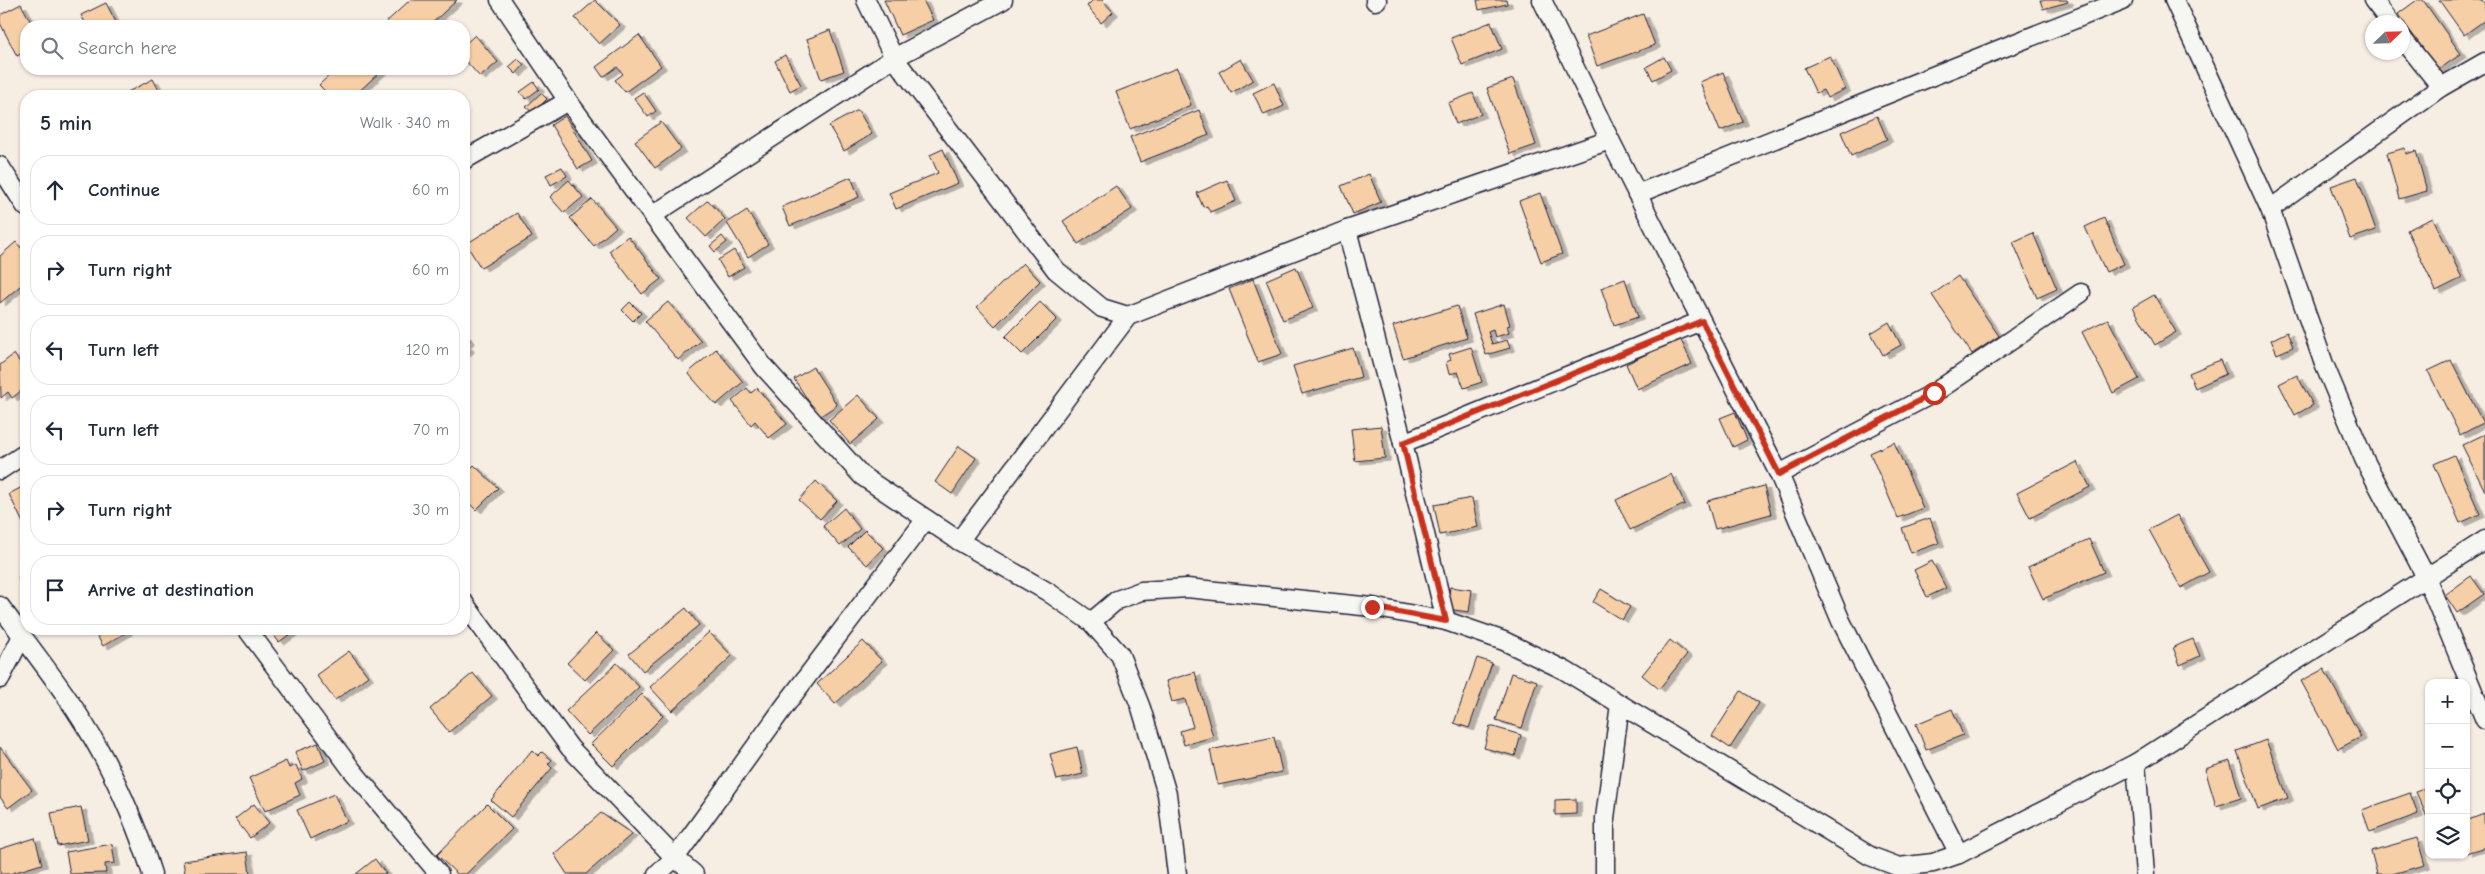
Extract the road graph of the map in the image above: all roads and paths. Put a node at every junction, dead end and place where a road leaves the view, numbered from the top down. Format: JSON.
{"nodes":[{"id":1,"x":500,"y":0,"type":"edge"},
{"id":2,"x":866,"y":0,"type":"edge"},
{"id":3,"x":1003,"y":0,"type":"edge"},
{"id":4,"x":1542,"y":0,"type":"edge"},
{"id":5,"x":2123,"y":0,"type":"edge"},
{"id":6,"x":2174,"y":0,"type":"edge"},
{"id":7,"x":2373,"y":0,"type":"edge"},
{"id":8,"x":2385,"y":15,"type":"edge"},
{"id":9,"x":2410,"y":48,"type":"edge"},
{"id":10,"x":894,"y":58,"type":"junction"},
{"id":11,"x":2485,"y":62,"type":"edge"},
{"id":12,"x":2441,"y":87,"type":"junction"},
{"id":13,"x":568,"y":101,"type":"junction"},
{"id":14,"x":1610,"y":140,"type":"junction"},
{"id":15,"x":470,"y":157,"type":"edge"},
{"id":16,"x":0,"y":166,"type":"edge"},
{"id":17,"x":1637,"y":194,"type":"junction"},
{"id":18,"x":20,"y":198,"type":"edge"},
{"id":19,"x":2270,"y":209,"type":"junction"},
{"id":20,"x":653,"y":215,"type":"junction"},
{"id":21,"x":1347,"y":230,"type":"junction"},
{"id":22,"x":2081,"y":293,"type":"dead end"},
{"id":23,"x":1128,"y":316,"type":"junction"},
{"id":24,"x":1702,"y":321,"type":"junction"},
{"id":25,"x":1403,"y":443,"type":"junction"},
{"id":26,"x":20,"y":457,"type":"edge"},
{"id":27,"x":0,"y":470,"type":"edge"},
{"id":28,"x":1779,"y":474,"type":"junction"},
{"id":29,"x":926,"y":519,"type":"junction"},
{"id":30,"x":2485,"y":540,"type":"edge"},
{"id":31,"x":959,"y":541,"type":"junction"},
{"id":32,"x":2426,"y":577,"type":"junction"},
{"id":33,"x":0,"y":606,"type":"edge"},
{"id":34,"x":470,"y":611,"type":"edge"},
{"id":35,"x":1446,"y":621,"type":"junction"},
{"id":36,"x":1091,"y":622,"type":"junction"},
{"id":37,"x":20,"y":633,"type":"edge"},
{"id":38,"x":251,"y":635,"type":"edge"},
{"id":39,"x":22,"y":636,"type":"joint"},
{"id":40,"x":0,"y":679,"type":"edge"},
{"id":41,"x":1620,"y":704,"type":"junction"},
{"id":42,"x":2485,"y":720,"type":"edge"},
{"id":43,"x":2136,"y":762,"type":"junction"},
{"id":44,"x":1958,"y":854,"type":"junction"},
{"id":45,"x":675,"y":858,"type":"junction"},
{"id":46,"x":152,"y":874,"type":"edge"},
{"id":47,"x":439,"y":874,"type":"edge"},
{"id":48,"x":657,"y":874,"type":"edge"},
{"id":49,"x":694,"y":874,"type":"edge"},
{"id":50,"x":1177,"y":874,"type":"edge"},
{"id":51,"x":1605,"y":874,"type":"edge"},
{"id":52,"x":2146,"y":874,"type":"edge"}],
"edges":[{"from":1,"to":13,"type":"street"},
{"from":2,"to":10,"type":"street"},
{"from":3,"to":10,"type":"street"},
{"from":4,"to":14,"type":"street"},
{"from":5,"to":17,"type":"street"},
{"from":6,"to":19,"type":"street"},
{"from":7,"to":8,"type":"street"},
{"from":9,"to":12,"type":"street"},
{"from":10,"to":20,"type":"street"},
{"from":10,"to":23,"type":"street"},
{"from":11,"to":12,"type":"street"},
{"from":12,"to":19,"type":"street"},
{"from":13,"to":15,"type":"street"},
{"from":13,"to":20,"type":"street"},
{"from":14,"to":17,"type":"street"},
{"from":14,"to":21,"type":"street"},
{"from":16,"to":18,"type":"street"},
{"from":17,"to":24,"type":"street"},
{"from":19,"to":32,"type":"street"},
{"from":20,"to":29,"type":"street"},
{"from":21,"to":23,"type":"street"},
{"from":21,"to":25,"type":"street"},
{"from":22,"to":28,"type":"street"},
{"from":23,"to":31,"type":"street"},
{"from":24,"to":25,"type":"street"},
{"from":24,"to":28,"type":"street"},
{"from":25,"to":35,"type":"street"},
{"from":26,"to":27,"type":"street"},
{"from":28,"to":44,"type":"street"},
{"from":29,"to":31,"type":"street"},
{"from":29,"to":45,"type":"street"},
{"from":30,"to":32,"type":"street"},
{"from":31,"to":36,"type":"street"},
{"from":32,"to":42,"type":"street"},
{"from":32,"to":43,"type":"street"},
{"from":33,"to":37,"type":"street"},
{"from":34,"to":45,"type":"street"},
{"from":35,"to":36,"type":"street"},
{"from":35,"to":41,"type":"street"},
{"from":36,"to":50,"type":"street"},
{"from":38,"to":47,"type":"street"},
{"from":39,"to":40,"type":"street"},
{"from":39,"to":46,"type":"street"},
{"from":41,"to":44,"type":"street"},
{"from":41,"to":51,"type":"street"},
{"from":43,"to":44,"type":"street"},
{"from":43,"to":52,"type":"street"},
{"from":45,"to":48,"type":"street"},
{"from":45,"to":49,"type":"street"}]}
